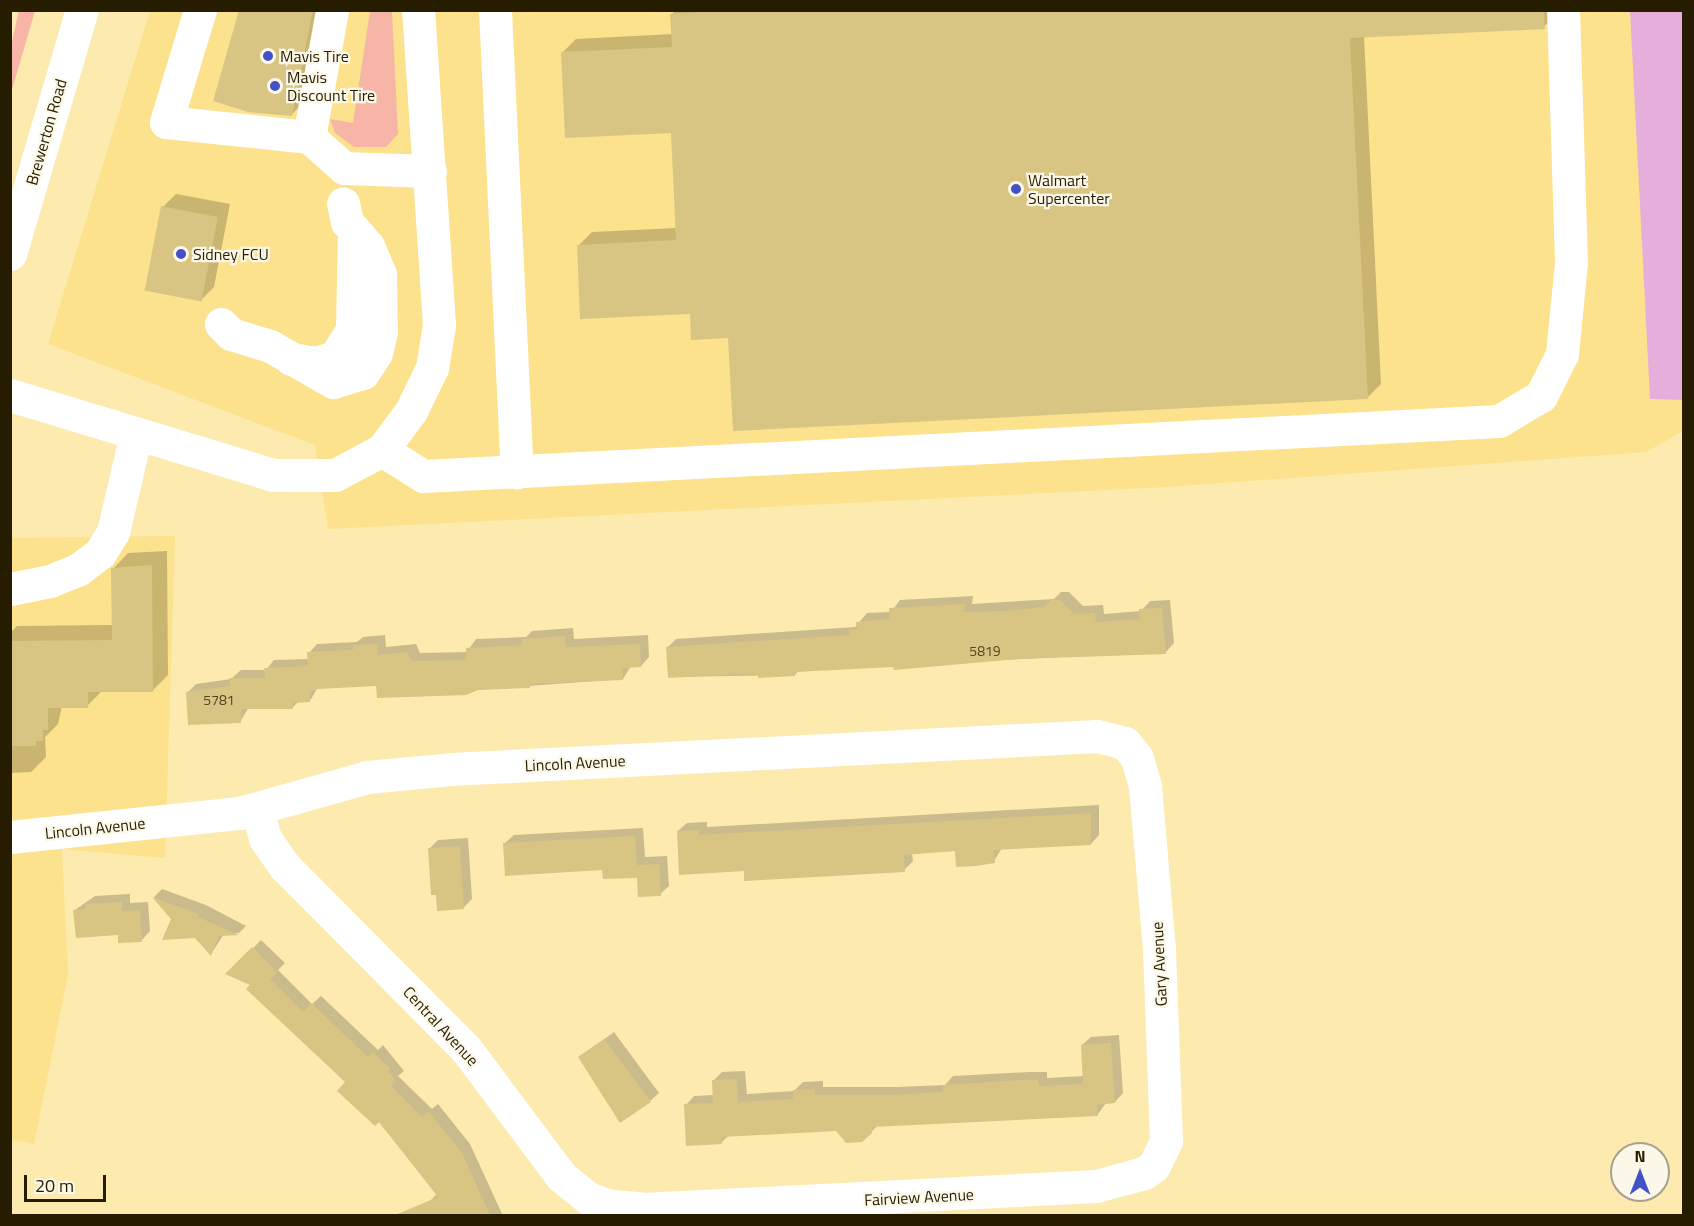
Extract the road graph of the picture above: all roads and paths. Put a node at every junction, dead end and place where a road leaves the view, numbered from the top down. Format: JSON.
{"nodes":[{"id":1,"x":82,"y":10,"type":"edge"},
{"id":2,"x":200,"y":10,"type":"edge"},
{"id":3,"x":332,"y":10,"type":"edge"},
{"id":4,"x":418,"y":10,"type":"edge"},
{"id":5,"x":495,"y":10,"type":"edge"},
{"id":6,"x":1563,"y":10,"type":"edge"},
{"id":7,"x":309,"y":137,"type":"junction"},
{"id":8,"x":430,"y":171,"type":"junction"},
{"id":9,"x":348,"y":217,"type":"dead end"},
{"id":10,"x":10,"y":254,"type":"edge"},
{"id":11,"x":221,"y":324,"type":"dead end"},
{"id":12,"x":10,"y":395,"type":"edge"},
{"id":13,"x":136,"y":434,"type":"junction"},
{"id":14,"x":382,"y":450,"type":"junction"},
{"id":15,"x":517,"y":472,"type":"junction"},
{"id":16,"x":10,"y":589,"type":"edge"},
{"id":17,"x":1137,"y":758,"type":"joint"},
{"id":18,"x":257,"y":809,"type":"junction"},
{"id":19,"x":10,"y":837,"type":"edge"},
{"id":20,"x":1151,"y":1168,"type":"joint"},
{"id":21,"x":648,"y":1209,"type":"joint"}],
"edges":[{"from":1,"to":10,"type":"street","name":"Brewerton Road"},
{"from":2,"to":7,"type":"street"},
{"from":3,"to":7,"type":"street"},
{"from":4,"to":8,"type":"street"},
{"from":5,"to":15,"type":"street"},
{"from":6,"to":15,"type":"street"},
{"from":7,"to":8,"type":"street"},
{"from":8,"to":14,"type":"street"},
{"from":9,"to":11,"type":"street"},
{"from":12,"to":13,"type":"street"},
{"from":13,"to":14,"type":"street"},
{"from":13,"to":16,"type":"street"},
{"from":14,"to":15,"type":"street"},
{"from":17,"to":18,"type":"street","name":"Lincoln Avenue"},
{"from":17,"to":20,"type":"street","name":"Gary Avenue"},
{"from":18,"to":19,"type":"street","name":"Lincoln Avenue"},
{"from":18,"to":21,"type":"street","name":"Central Avenue"},
{"from":20,"to":21,"type":"street","name":"Fairview Avenue"}]}
